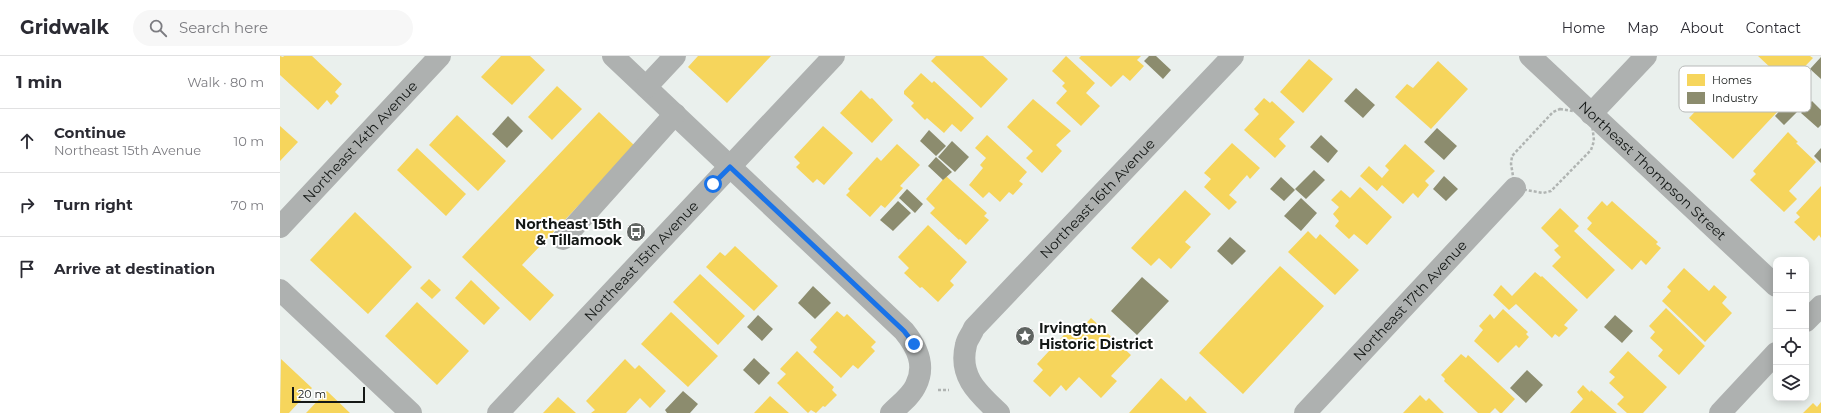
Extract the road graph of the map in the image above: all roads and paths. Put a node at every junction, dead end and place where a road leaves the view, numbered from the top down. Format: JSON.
{"nodes":[{"id":1,"x":440,"y":56,"type":"edge"},
{"id":2,"x":613,"y":56,"type":"edge"},
{"id":3,"x":675,"y":56,"type":"edge"},
{"id":4,"x":834,"y":56,"type":"edge"},
{"id":5,"x":1233,"y":56,"type":"edge"},
{"id":6,"x":1530,"y":56,"type":"edge"},
{"id":7,"x":1646,"y":56,"type":"edge"},
{"id":8,"x":646,"y":87,"type":"junction"},
{"id":9,"x":675,"y":114,"type":"junction"},
{"id":10,"x":1591,"y":114,"type":"junction"},
{"id":11,"x":730,"y":167,"type":"junction"},
{"id":12,"x":1515,"y":188,"type":"junction"},
{"id":13,"x":280,"y":227,"type":"edge"},
{"id":14,"x":563,"y":239,"type":"dead end"},
{"id":15,"x":1773,"y":283,"type":"edge"},
{"id":16,"x":280,"y":290,"type":"edge"},
{"id":17,"x":1773,"y":356,"type":"edge"},
{"id":18,"x":970,"y":384,"type":"junction"},
{"id":19,"x":916,"y":386,"type":"junction"},
{"id":20,"x":411,"y":413,"type":"edge"},
{"id":21,"x":498,"y":413,"type":"edge"},
{"id":22,"x":891,"y":413,"type":"edge"},
{"id":23,"x":999,"y":413,"type":"edge"},
{"id":24,"x":1305,"y":413,"type":"edge"},
{"id":25,"x":1720,"y":413,"type":"edge"}],
"edges":[{"from":1,"to":13,"type":"street","name":"Northeast 14th Avenue"},
{"from":2,"to":8,"type":"street"},
{"from":3,"to":8,"type":"street"},
{"from":4,"to":11,"type":"street","name":"Northeast 15th Avenue"},
{"from":5,"to":18,"type":"street","name":"Northeast 16th Avenue"},
{"from":6,"to":10,"type":"street","name":"Northeast Thompson Street"},
{"from":7,"to":10,"type":"street"},
{"from":8,"to":9,"type":"street"},
{"from":9,"to":11,"type":"street"},
{"from":9,"to":14,"type":"street"},
{"from":10,"to":12,"type":"path"},
{"from":10,"to":12,"type":"path"},
{"from":10,"to":15,"type":"street","name":"Northeast Thompson Street"},
{"from":11,"to":19,"type":"street"},
{"from":11,"to":21,"type":"street","name":"Northeast 15th Avenue"},
{"from":12,"to":24,"type":"street","name":"Northeast 17th Avenue"},
{"from":16,"to":20,"type":"street"},
{"from":17,"to":25,"type":"street"},
{"from":18,"to":19,"type":"path"},
{"from":18,"to":23,"type":"street"},
{"from":19,"to":22,"type":"street"}]}
